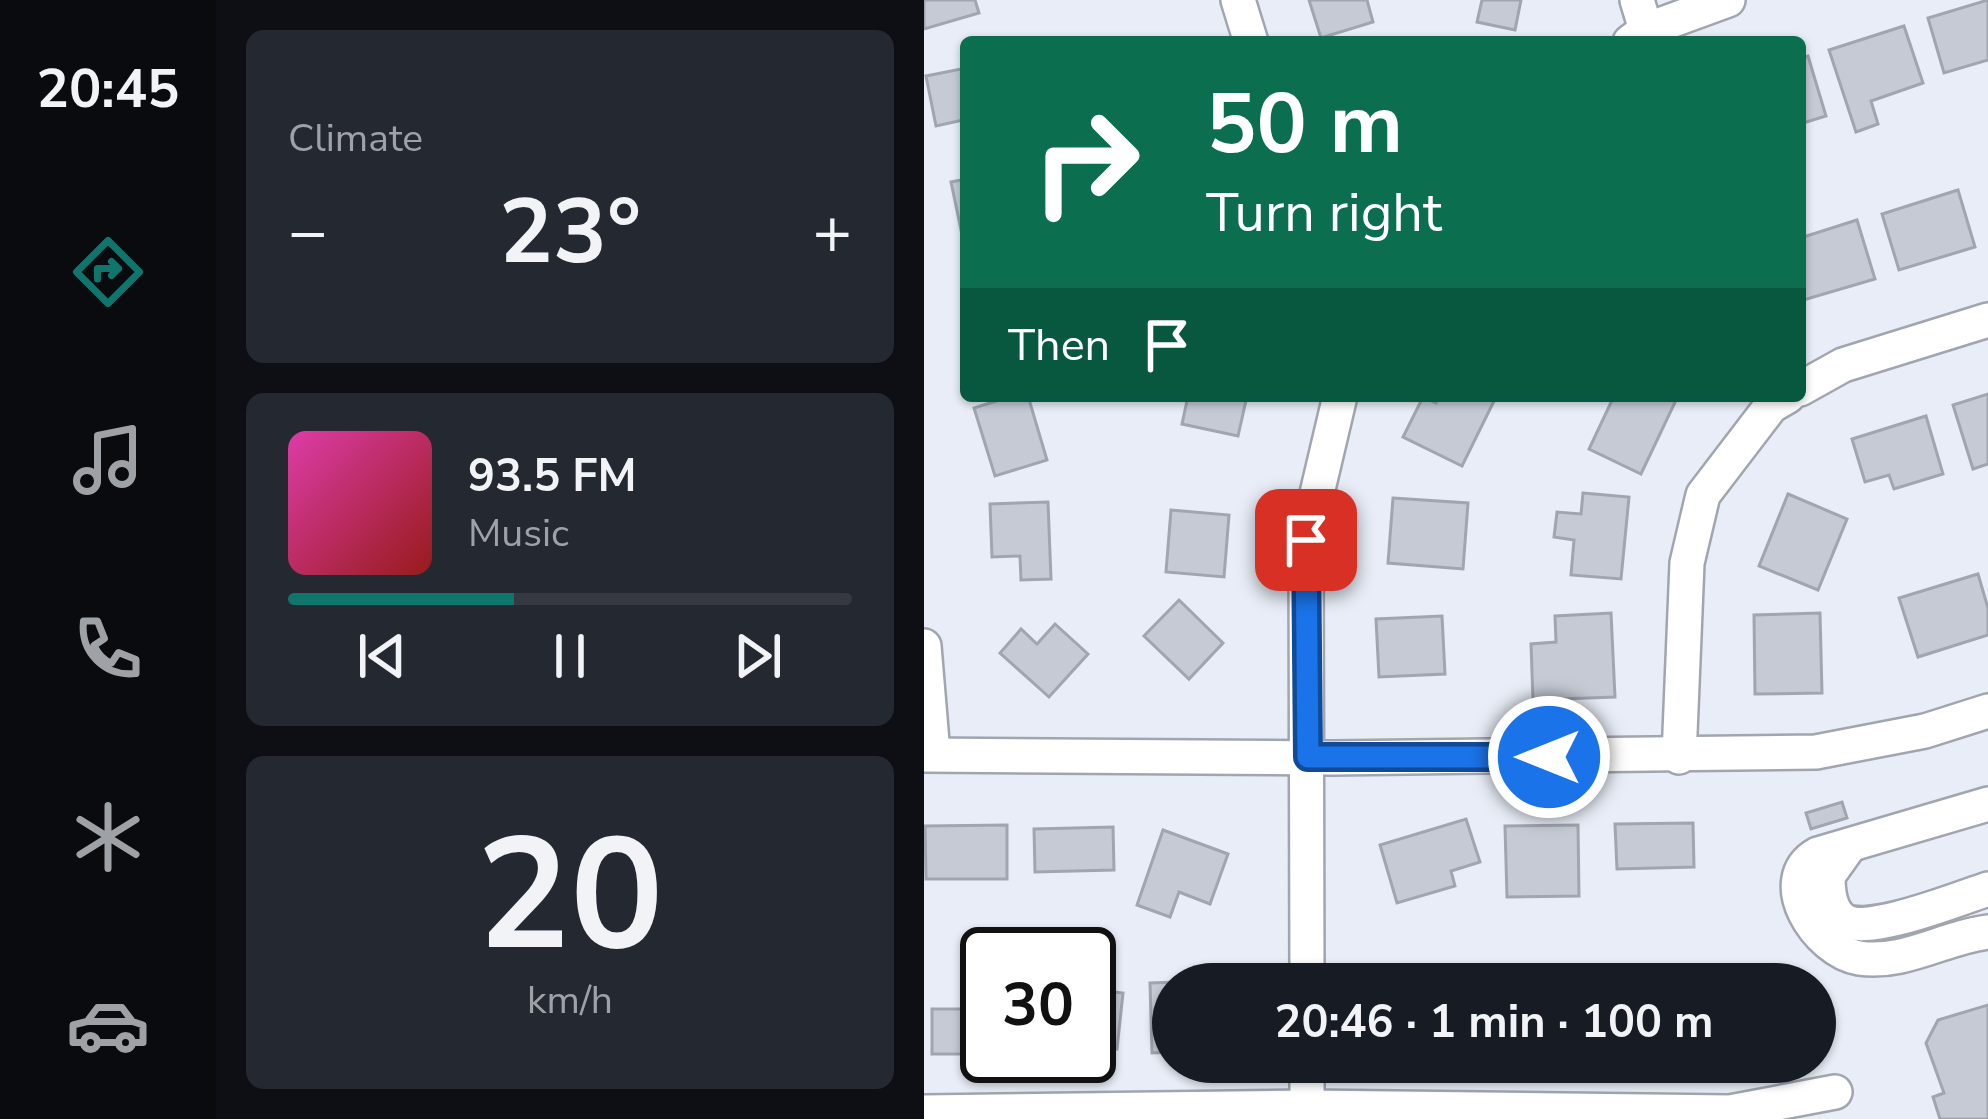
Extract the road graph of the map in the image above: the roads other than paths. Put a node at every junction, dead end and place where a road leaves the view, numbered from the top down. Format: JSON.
{"nodes":[{"id":1,"x":1238,"y":0,"type":"edge"},
{"id":2,"x":1728,"y":0,"type":"edge"},
{"id":3,"x":1638,"y":24,"type":"edge"},
{"id":4,"x":1250,"y":36,"type":"edge"},
{"id":5,"x":1988,"y":320,"type":"edge"},
{"id":6,"x":1806,"y":386,"type":"edge"},
{"id":7,"x":1339,"y":402,"type":"edge"},
{"id":8,"x":1778,"y":402,"type":"edge"},
{"id":9,"x":924,"y":646,"type":"edge"},
{"id":10,"x":1988,"y":711,"type":"edge"},
{"id":11,"x":928,"y":754,"type":"edge"},
{"id":12,"x":1308,"y":757,"type":"junction"},
{"id":13,"x":1678,"y":757,"type":"junction"},
{"id":14,"x":1988,"y":804,"type":"edge"},
{"id":15,"x":1850,"y":845,"type":"junction"},
{"id":16,"x":1988,"y":889,"type":"edge"},
{"id":17,"x":1988,"y":932,"type":"edge"},
{"id":18,"x":1307,"y":963,"type":"edge"},
{"id":19,"x":1835,"y":1092,"type":"dead end"},
{"id":20,"x":924,"y":1112,"type":"edge"},
{"id":21,"x":1307,"y":1113,"type":"edge"}],
"edges":[{"from":1,"to":4,"type":"street"},
{"from":2,"to":3,"type":"street"},
{"from":5,"to":6,"type":"street"},
{"from":7,"to":12,"type":"street"},
{"from":8,"to":13,"type":"street"},
{"from":9,"to":11,"type":"street"},
{"from":10,"to":13,"type":"street"},
{"from":11,"to":12,"type":"street"},
{"from":12,"to":13,"type":"street"},
{"from":12,"to":18,"type":"street"},
{"from":14,"to":15,"type":"street"},
{"from":15,"to":16,"type":"street"},
{"from":15,"to":17,"type":"street"},
{"from":19,"to":21,"type":"street"},
{"from":20,"to":21,"type":"street"}]}
